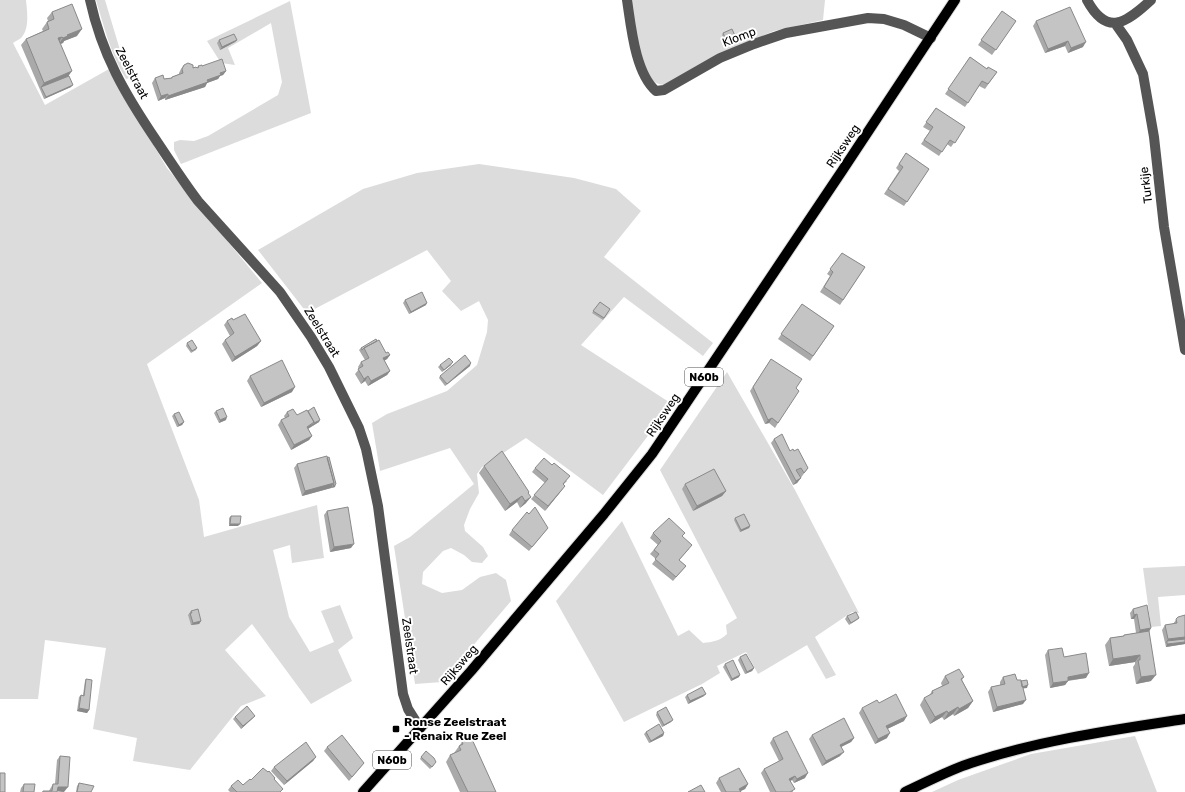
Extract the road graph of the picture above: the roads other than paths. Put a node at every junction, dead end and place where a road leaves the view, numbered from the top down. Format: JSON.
{"nodes":[{"id":1,"x":90,"y":0,"type":"edge"},
{"id":2,"x":627,"y":0,"type":"edge"},
{"id":3,"x":955,"y":0,"type":"edge"},
{"id":4,"x":1087,"y":0,"type":"edge"},
{"id":5,"x":1151,"y":0,"type":"edge"},
{"id":6,"x":1115,"y":23,"type":"junction"},
{"id":7,"x":931,"y":38,"type":"junction"},
{"id":8,"x":1185,"y":350,"type":"edge"},
{"id":9,"x":1185,"y":720,"type":"edge"},
{"id":10,"x":420,"y":728,"type":"junction"},
{"id":11,"x":363,"y":792,"type":"edge"},
{"id":12,"x":905,"y":792,"type":"edge"}],
"edges":[{"from":1,"to":10,"type":"street","name":"Zeelstraat"},
{"from":2,"to":7,"type":"street","name":"Klomp"},
{"from":3,"to":7,"type":"main road","name":"Rijksweg","number":"N60b"},
{"from":4,"to":6,"type":"street"},
{"from":5,"to":6,"type":"street"},
{"from":6,"to":8,"type":"street","name":"Turkije"},
{"from":7,"to":10,"type":"main road","name":"Rijksweg","number":"N60b"},
{"from":9,"to":12,"type":"main road"},
{"from":10,"to":11,"type":"main road","name":"Rijksweg","number":"N60b"}]}
